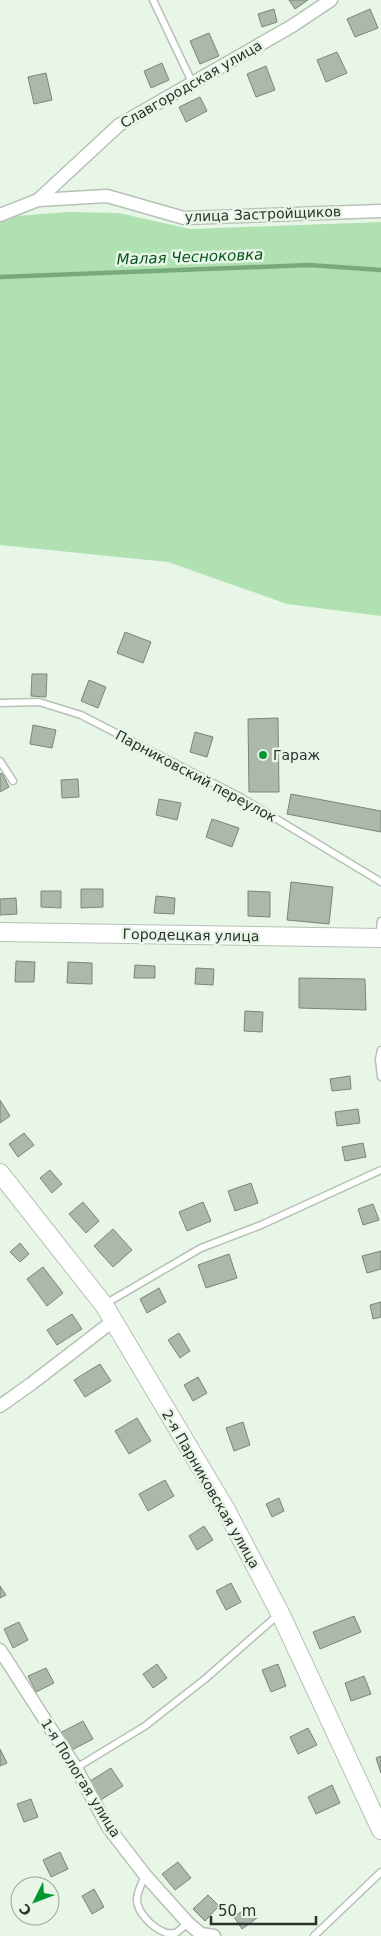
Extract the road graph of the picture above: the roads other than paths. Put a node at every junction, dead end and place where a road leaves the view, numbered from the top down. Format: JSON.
{"nodes":[{"id":1,"x":153,"y":0,"type":"edge"},
{"id":2,"x":331,"y":0,"type":"edge"},
{"id":3,"x":192,"y":82,"type":"junction"},
{"id":4,"x":38,"y":200,"type":"junction"},
{"id":5,"x":381,"y":211,"type":"edge"},
{"id":6,"x":0,"y":215,"type":"edge"},
{"id":7,"x":0,"y":703,"type":"edge"},
{"id":8,"x":0,"y":761,"type":"edge"},
{"id":9,"x":13,"y":781,"type":"dead end"},
{"id":10,"x":381,"y":882,"type":"edge"},
{"id":11,"x":0,"y":932,"type":"edge"},
{"id":12,"x":380,"y":932,"type":"edge"},
{"id":13,"x":381,"y":1050,"type":"edge"},
{"id":14,"x":381,"y":1077,"type":"edge"},
{"id":15,"x":381,"y":1170,"type":"edge"},
{"id":16,"x":0,"y":1173,"type":"edge"},
{"id":17,"x":104,"y":1305,"type":"junction"},
{"id":18,"x":113,"y":1321,"type":"junction"},
{"id":19,"x":0,"y":1406,"type":"edge"},
{"id":20,"x":280,"y":1613,"type":"junction"},
{"id":21,"x":0,"y":1650,"type":"edge"},
{"id":22,"x":76,"y":1768,"type":"junction"},
{"id":23,"x":381,"y":1828,"type":"edge"},
{"id":24,"x":381,"y":1872,"type":"edge"},
{"id":25,"x":145,"y":1875,"type":"junction"},
{"id":26,"x":188,"y":1923,"type":"junction"},
{"id":27,"x":214,"y":1936,"type":"edge"},
{"id":28,"x":314,"y":1936,"type":"edge"}],
"edges":[{"from":1,"to":3,"type":"lane"},
{"from":2,"to":3,"type":"street","name":"Славгородская улица"},
{"from":3,"to":4,"type":"street","name":"Славгородская улица"},
{"from":4,"to":5,"type":"street","name":"улица Застройщиков"},
{"from":4,"to":6,"type":"street","name":"улица Застройщиков"},
{"from":7,"to":10,"type":"lane","name":"Парниковский переулок"},
{"from":8,"to":9,"type":"lane"},
{"from":11,"to":12,"type":"street","name":"Городецкая улица"},
{"from":13,"to":14,"type":"lane"},
{"from":15,"to":17,"type":"lane"},
{"from":16,"to":17,"type":"street","name":"2-я Парниковская улица"},
{"from":17,"to":18,"type":"street","name":"2-я Парниковская улица"},
{"from":18,"to":19,"type":"street"},
{"from":18,"to":20,"type":"street","name":"2-я Парниковская улица"},
{"from":20,"to":22,"type":"lane"},
{"from":20,"to":23,"type":"street","name":"2-я Парниковская улица"},
{"from":21,"to":22,"type":"street","name":"1-я Пологая улица"},
{"from":22,"to":25,"type":"street","name":"1-я Пологая улица"},
{"from":24,"to":28,"type":"lane"},
{"from":25,"to":26,"type":"street","name":"1-я Пологая улица"},
{"from":25,"to":26,"type":"lane"},
{"from":26,"to":27,"type":"street","name":"1-я Пологая улица"}]}
